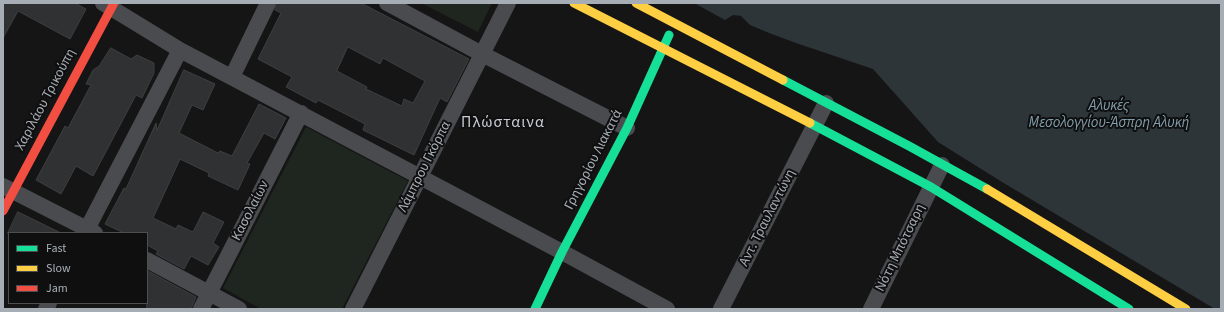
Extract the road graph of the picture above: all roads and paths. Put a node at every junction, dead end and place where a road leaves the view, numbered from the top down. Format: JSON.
{"nodes":[{"id":1,"x":268,"y":3,"type":"edge"},
{"id":2,"x":388,"y":3,"type":"edge"},
{"id":3,"x":508,"y":3,"type":"edge"},
{"id":4,"x":574,"y":3,"type":"edge"},
{"id":5,"x":636,"y":3,"type":"edge"},
{"id":6,"x":109,"y":5,"type":"edge"},
{"id":7,"x":674,"y":23,"type":"junction"},
{"id":8,"x":663,"y":48,"type":"junction"},
{"id":9,"x":180,"y":50,"type":"junction"},
{"id":10,"x":482,"y":54,"type":"junction"},
{"id":11,"x":232,"y":77,"type":"junction"},
{"id":12,"x":826,"y":103,"type":"junction"},
{"id":13,"x":301,"y":113,"type":"junction"},
{"id":14,"x":815,"y":127,"type":"junction"},
{"id":15,"x":627,"y":128,"type":"junction"},
{"id":16,"x":942,"y":165,"type":"junction"},
{"id":17,"x":420,"y":177,"type":"junction"},
{"id":18,"x":931,"y":187,"type":"junction"},
{"id":19,"x":8,"y":188,"type":"edge"},
{"id":20,"x":3,"y":211,"type":"edge"},
{"id":21,"x":89,"y":232,"type":"edge"},
{"id":22,"x":562,"y":252,"type":"junction"},
{"id":23,"x":148,"y":261,"type":"edge"},
{"id":24,"x":210,"y":293,"type":"junction"},
{"id":25,"x":201,"y":309,"type":"edge"},
{"id":26,"x":240,"y":309,"type":"edge"},
{"id":27,"x":353,"y":309,"type":"edge"},
{"id":28,"x":536,"y":309,"type":"edge"},
{"id":29,"x":667,"y":309,"type":"edge"},
{"id":30,"x":721,"y":309,"type":"edge"},
{"id":31,"x":871,"y":309,"type":"edge"},
{"id":32,"x":1129,"y":309,"type":"edge"},
{"id":33,"x":1186,"y":309,"type":"edge"}],
"edges":[{"from":1,"to":11,"type":"street"},
{"from":2,"to":10,"type":"street"},
{"from":3,"to":10,"type":"street","name":"Λάμπρου Γκόρπα"},
{"from":4,"to":8,"type":"street"},
{"from":5,"to":7,"type":"street"},
{"from":6,"to":9,"type":"street"},
{"from":6,"to":19,"type":"street","name":"Χαριλάου Τρικούπη"},
{"from":7,"to":8,"type":"street","name":"Γρηγορίου Λιακατά"},
{"from":7,"to":12,"type":"street"},
{"from":8,"to":14,"type":"street"},
{"from":8,"to":15,"type":"street","name":"Γρηγορίου Λιακατά"},
{"from":9,"to":11,"type":"street"},
{"from":9,"to":21,"type":"street"},
{"from":10,"to":15,"type":"street"},
{"from":10,"to":17,"type":"street","name":"Λάμπρου Γκόρπα"},
{"from":11,"to":13,"type":"street"},
{"from":12,"to":14,"type":"street","name":"Αντ. Τραυλαντώνη"},
{"from":12,"to":16,"type":"street"},
{"from":13,"to":17,"type":"street"},
{"from":13,"to":24,"type":"street","name":"Κασολαίων"},
{"from":14,"to":18,"type":"street"},
{"from":14,"to":30,"type":"street","name":"Αντ. Τραυλαντώνη"},
{"from":15,"to":22,"type":"street","name":"Γρηγορίου Λιακατά"},
{"from":16,"to":18,"type":"street","name":"Νότη Μπότσαρη"},
{"from":16,"to":33,"type":"street"},
{"from":17,"to":22,"type":"street"},
{"from":17,"to":27,"type":"street","name":"Λάμπρου Γκόρπα"},
{"from":18,"to":31,"type":"street","name":"Νότη Μπότσαρη"},
{"from":18,"to":32,"type":"street"},
{"from":19,"to":20,"type":"street","name":"Χαριλάου Τρικούπη"},
{"from":19,"to":21,"type":"street"},
{"from":22,"to":28,"type":"street","name":"Γρηγορίου Λιακατά"},
{"from":22,"to":29,"type":"street"},
{"from":23,"to":24,"type":"street"},
{"from":24,"to":25,"type":"street","name":"Κασολαίων"},
{"from":24,"to":26,"type":"street"}]}
